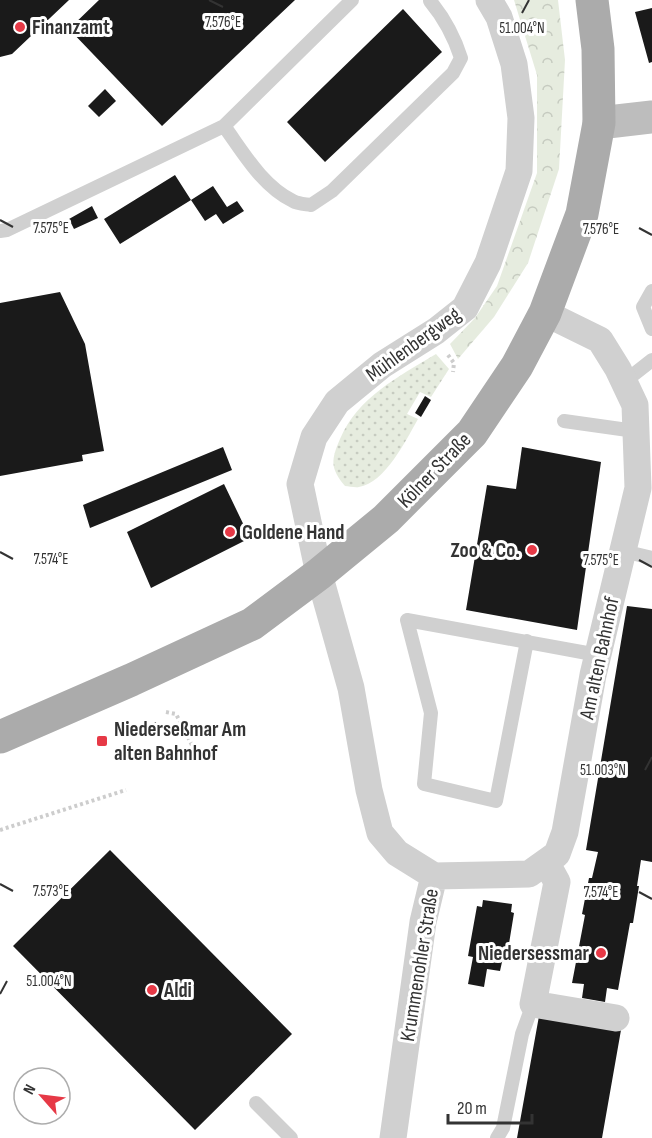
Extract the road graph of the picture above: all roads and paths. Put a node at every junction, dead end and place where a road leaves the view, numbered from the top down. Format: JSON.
{"nodes":[{"id":1,"x":352,"y":0,"type":"edge"},
{"id":2,"x":489,"y":0,"type":"edge"},
{"id":3,"x":592,"y":0,"type":"edge"},
{"id":4,"x":430,"y":2,"type":"edge"},
{"id":5,"x":652,"y":117,"type":"edge"},
{"id":6,"x":599,"y":123,"type":"junction"},
{"id":7,"x":224,"y":126,"type":"junction"},
{"id":8,"x":0,"y":231,"type":"edge"},
{"id":9,"x":652,"y":291,"type":"edge"},
{"id":10,"x":545,"y":313,"type":"junction"},
{"id":11,"x":652,"y":329,"type":"edge"},
{"id":12,"x":652,"y":360,"type":"edge"},
{"id":13,"x":453,"y":363,"type":"dead end"},
{"id":14,"x":453,"y":372,"type":"dead end"},
{"id":15,"x":624,"y":382,"type":"junction"},
{"id":16,"x":564,"y":421,"type":"dead end"},
{"id":17,"x":635,"y":431,"type":"junction"},
{"id":18,"x":645,"y":468,"type":"edge"},
{"id":19,"x":623,"y":551,"type":"junction"},
{"id":20,"x":652,"y":558,"type":"edge"},
{"id":21,"x":319,"y":574,"type":"junction"},
{"id":22,"x":527,"y":641,"type":"junction"},
{"id":23,"x":598,"y":655,"type":"junction"},
{"id":24,"x":166,"y":712,"type":"dead end"},
{"id":25,"x":0,"y":737,"type":"edge"},
{"id":26,"x":196,"y":753,"type":"dead end"},
{"id":27,"x":126,"y":790,"type":"dead end"},
{"id":28,"x":0,"y":830,"type":"edge"},
{"id":29,"x":546,"y":861,"type":"junction"},
{"id":30,"x":434,"y":876,"type":"junction"},
{"id":31,"x":533,"y":1004,"type":"junction"},
{"id":32,"x":616,"y":1018,"type":"dead end"},
{"id":33,"x":256,"y":1103,"type":"dead end"},
{"id":34,"x":291,"y":1138,"type":"edge"},
{"id":35,"x":393,"y":1138,"type":"edge"},
{"id":36,"x":497,"y":1138,"type":"edge"}],
"edges":[{"from":1,"to":7,"type":"lane"},
{"from":2,"to":21,"type":"street","name":"Mühlenbergweg"},
{"from":3,"to":6,"type":"main road","name":"Kölner Straße"},
{"from":4,"to":7,"type":"lane"},
{"from":5,"to":6,"type":"main road"},
{"from":6,"to":10,"type":"main road","name":"Kölner Straße"},
{"from":7,"to":8,"type":"lane"},
{"from":9,"to":11,"type":"lane"},
{"from":10,"to":15,"type":"street","name":"Am alten Bahnhof"},
{"from":10,"to":21,"type":"main road","name":"Kölner Straße"},
{"from":12,"to":15,"type":"lane"},
{"from":13,"to":14,"type":"path"},
{"from":15,"to":17,"type":"street","name":"Am alten Bahnhof"},
{"from":16,"to":17,"type":"lane"},
{"from":17,"to":18,"type":"street","name":"Am alten Bahnhof"},
{"from":18,"to":19,"type":"street","name":"Am alten Bahnhof"},
{"from":19,"to":20,"type":"lane"},
{"from":19,"to":23,"type":"street","name":"Am alten Bahnhof"},
{"from":21,"to":25,"type":"main road","name":"Kölner Straße"},
{"from":21,"to":30,"type":"street","name":"Krummenohler Straße"},
{"from":22,"to":22,"type":"lane"},
{"from":22,"to":23,"type":"lane"},
{"from":23,"to":29,"type":"street","name":"Am alten Bahnhof"},
{"from":24,"to":26,"type":"path"},
{"from":27,"to":28,"type":"path"},
{"from":29,"to":30,"type":"street"},
{"from":29,"to":31,"type":"street"},
{"from":30,"to":35,"type":"street","name":"Krummenohler Straße"},
{"from":31,"to":32,"type":"street"},
{"from":31,"to":36,"type":"lane"},
{"from":33,"to":34,"type":"lane"}]}
